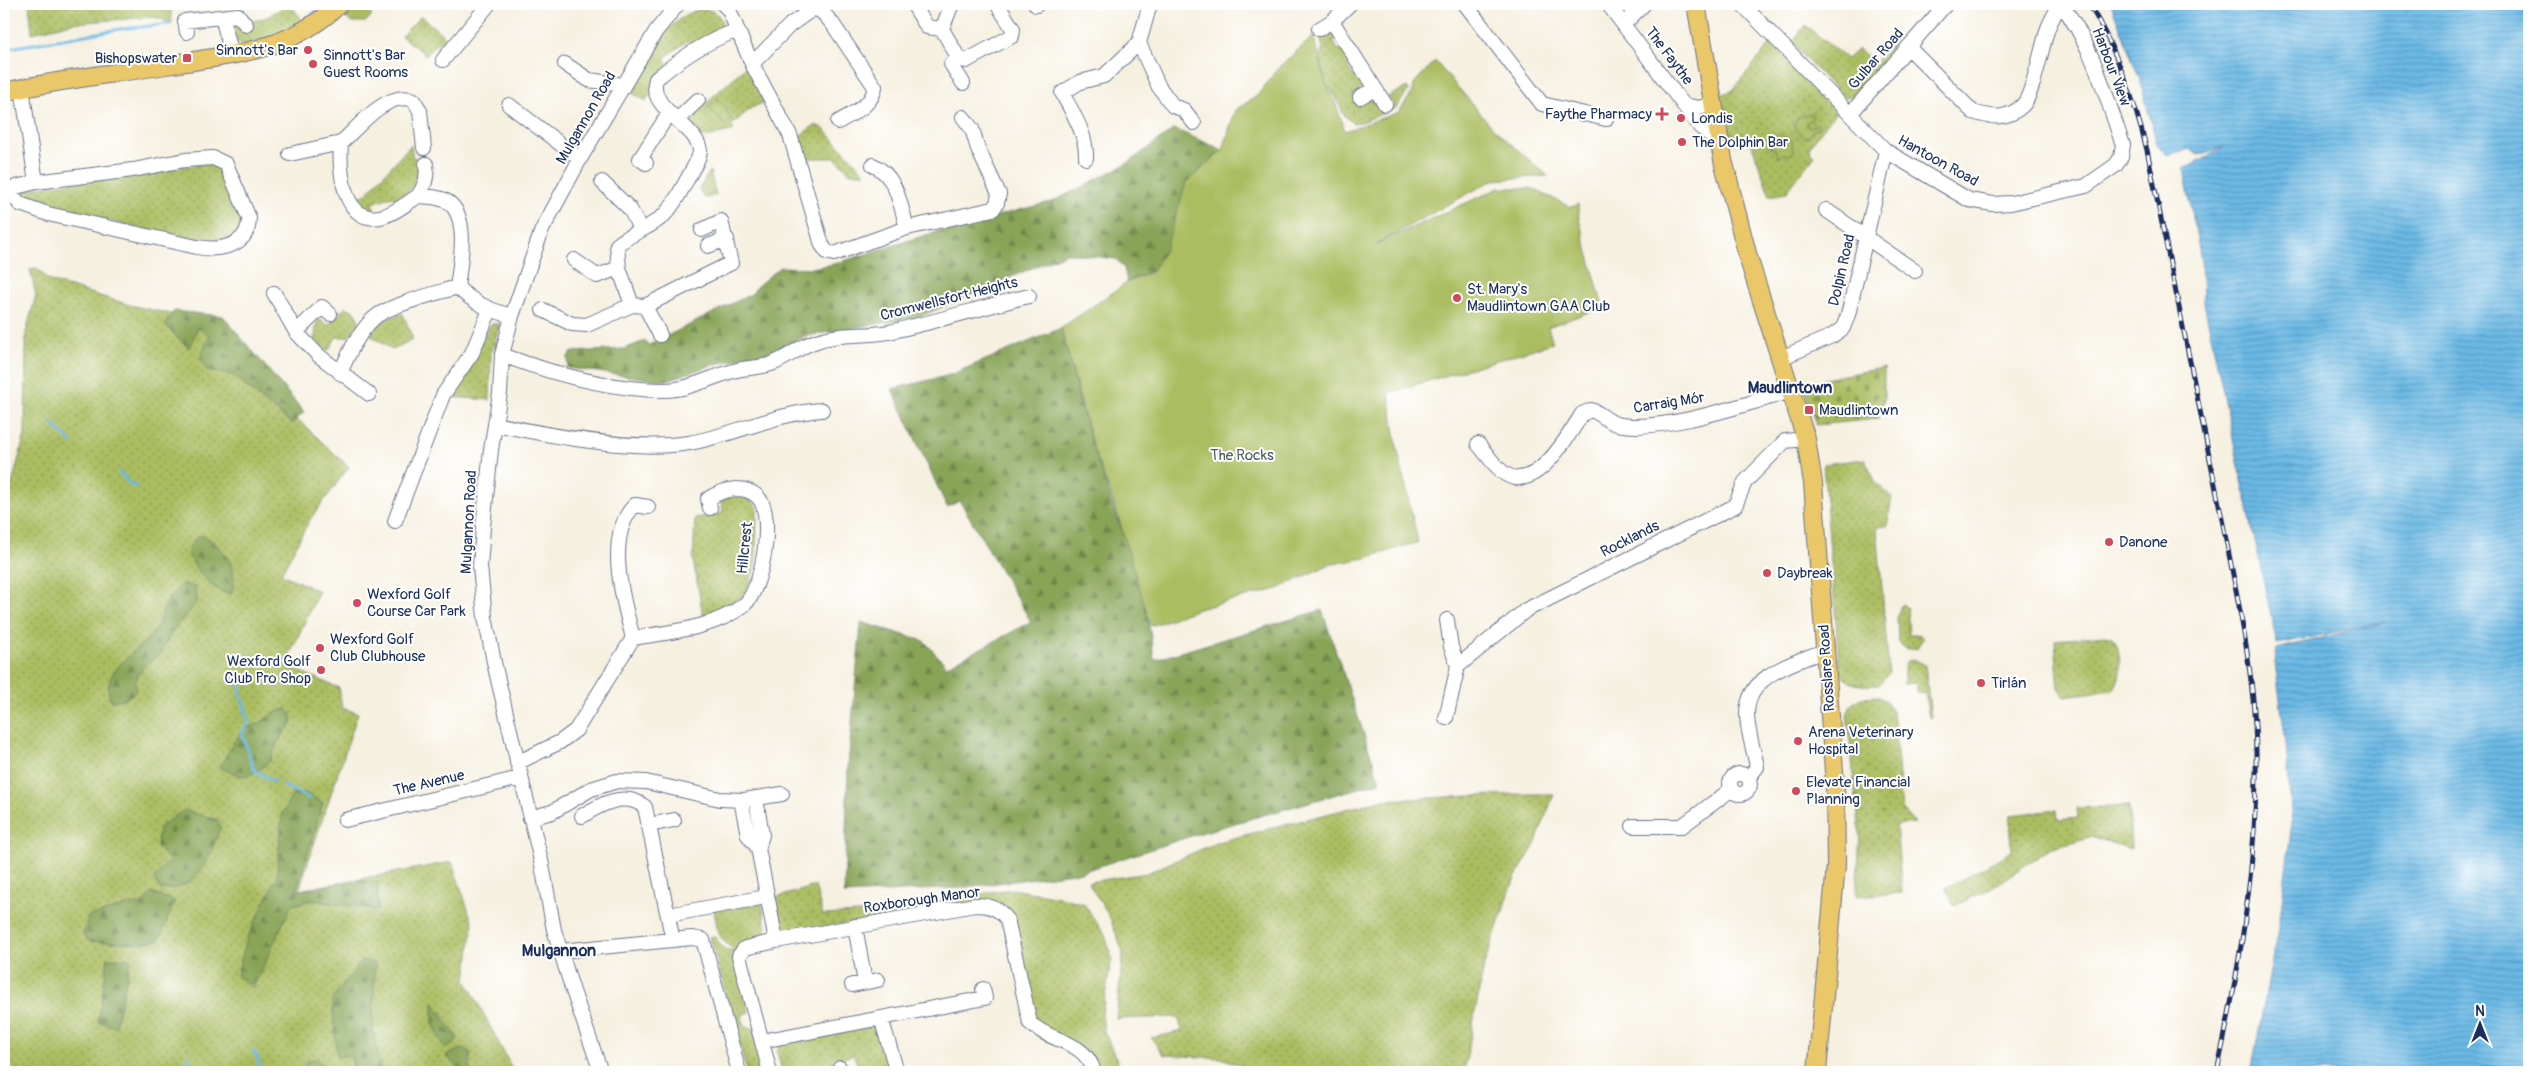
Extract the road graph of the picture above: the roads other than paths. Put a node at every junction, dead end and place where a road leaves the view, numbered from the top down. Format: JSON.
{"nodes":[{"id":1,"x":339,"y":4,"type":"edge"},
{"id":2,"x":489,"y":4,"type":"edge"},
{"id":3,"x":678,"y":4,"type":"edge"},
{"id":4,"x":723,"y":4,"type":"edge"},
{"id":5,"x":913,"y":4,"type":"edge"},
{"id":6,"x":952,"y":4,"type":"edge"},
{"id":7,"x":997,"y":4,"type":"edge"},
{"id":8,"x":1150,"y":4,"type":"edge"},
{"id":9,"x":1350,"y":4,"type":"edge"},
{"id":10,"x":1465,"y":4,"type":"edge"},
{"id":11,"x":1608,"y":4,"type":"edge"},
{"id":12,"x":1644,"y":4,"type":"edge"},
{"id":13,"x":1696,"y":4,"type":"edge"},
{"id":14,"x":1742,"y":4,"type":"edge"},
{"id":15,"x":1946,"y":4,"type":"edge"},
{"id":16,"x":2061,"y":4,"type":"edge"},
{"id":17,"x":813,"y":6,"type":"edge"},
{"id":18,"x":222,"y":17,"type":"junction"},
{"id":19,"x":1332,"y":21,"type":"junction"},
{"id":20,"x":1624,"y":24,"type":"junction"},
{"id":21,"x":246,"y":25,"type":"dead end"},
{"id":22,"x":942,"y":29,"type":"junction"},
{"id":23,"x":1319,"y":29,"type":"dead end"},
{"id":24,"x":736,"y":31,"type":"junction"},
{"id":25,"x":187,"y":32,"type":"dead end"},
{"id":26,"x":1140,"y":43,"type":"junction"},
{"id":27,"x":1908,"y":47,"type":"junction"},
{"id":28,"x":232,"y":55,"type":"junction"},
{"id":29,"x":959,"y":59,"type":"junction"},
{"id":30,"x":443,"y":60,"type":"dead end"},
{"id":31,"x":565,"y":64,"type":"dead end"},
{"id":32,"x":752,"y":64,"type":"junction"},
{"id":33,"x":963,"y":83,"type":"dead end"},
{"id":34,"x":623,"y":86,"type":"junction"},
{"id":35,"x":22,"y":88,"type":"junction"},
{"id":36,"x":1375,"y":89,"type":"junction"},
{"id":37,"x":4,"y":92,"type":"edge"},
{"id":38,"x":1360,"y":97,"type":"dead end"},
{"id":39,"x":698,"y":100,"type":"dead end"},
{"id":40,"x":1385,"y":104,"type":"dead end"},
{"id":41,"x":1712,"y":104,"type":"junction"},
{"id":42,"x":509,"y":105,"type":"dead end"},
{"id":43,"x":1684,"y":105,"type":"junction"},
{"id":44,"x":1851,"y":113,"type":"junction"},
{"id":45,"x":673,"y":116,"type":"junction"},
{"id":46,"x":963,"y":117,"type":"dead end"},
{"id":47,"x":1606,"y":119,"type":"dead end"},
{"id":48,"x":838,"y":122,"type":"dead end"},
{"id":49,"x":1194,"y":123,"type":"dead end"},
{"id":50,"x":1718,"y":141,"type":"junction"},
{"id":51,"x":341,"y":143,"type":"junction"},
{"id":52,"x":2123,"y":145,"type":"joint"},
{"id":53,"x":424,"y":148,"type":"dead end"},
{"id":54,"x":1886,"y":150,"type":"junction"},
{"id":55,"x":290,"y":154,"type":"dead end"},
{"id":56,"x":1086,"y":158,"type":"dead end"},
{"id":57,"x":580,"y":159,"type":"junction"},
{"id":58,"x":646,"y":162,"type":"dead end"},
{"id":59,"x":426,"y":164,"type":"dead end"},
{"id":60,"x":873,"y":165,"type":"dead end"},
{"id":61,"x":36,"y":182,"type":"junction"},
{"id":62,"x":602,"y":182,"type":"dead end"},
{"id":63,"x":8,"y":190,"type":"edge"},
{"id":64,"x":418,"y":196,"type":"junction"},
{"id":65,"x":1826,"y":210,"type":"dead end"},
{"id":66,"x":908,"y":228,"type":"junction"},
{"id":67,"x":640,"y":229,"type":"junction"},
{"id":68,"x":702,"y":230,"type":"dead end"},
{"id":69,"x":1866,"y":236,"type":"junction"},
{"id":70,"x":727,"y":239,"type":"junction"},
{"id":71,"x":708,"y":246,"type":"dead end"},
{"id":72,"x":574,"y":260,"type":"dead end"},
{"id":73,"x":619,"y":268,"type":"junction"},
{"id":74,"x":1915,"y":271,"type":"dead end"},
{"id":75,"x":457,"y":287,"type":"junction"},
{"id":76,"x":274,"y":293,"type":"dead end"},
{"id":77,"x":1029,"y":296,"type":"dead end"},
{"id":78,"x":639,"y":305,"type":"junction"},
{"id":79,"x":490,"y":310,"type":"junction"},
{"id":80,"x":543,"y":310,"type":"dead end"},
{"id":81,"x":330,"y":314,"type":"dead end"},
{"id":82,"x":512,"y":316,"type":"junction"},
{"id":83,"x":296,"y":332,"type":"junction"},
{"id":84,"x":660,"y":335,"type":"dead end"},
{"id":85,"x":502,"y":355,"type":"junction"},
{"id":86,"x":1781,"y":358,"type":"junction"},
{"id":87,"x":340,"y":373,"type":"junction"},
{"id":88,"x":1791,"y":391,"type":"junction"},
{"id":89,"x":369,"y":394,"type":"dead end"},
{"id":90,"x":822,"y":410,"type":"dead end"},
{"id":91,"x":496,"y":424,"type":"junction"},
{"id":92,"x":1806,"y":439,"type":"junction"},
{"id":93,"x":1478,"y":444,"type":"dead end"},
{"id":94,"x":648,"y":507,"type":"dead end"},
{"id":95,"x":710,"y":508,"type":"dead end"},
{"id":96,"x":395,"y":521,"type":"dead end"},
{"id":97,"x":1447,"y":620,"type":"dead end"},
{"id":98,"x":633,"y":638,"type":"junction"},
{"id":99,"x":1826,"y":650,"type":"junction"},
{"id":100,"x":1458,"y":666,"type":"junction"},
{"id":101,"x":1446,"y":718,"type":"dead end"},
{"id":102,"x":517,"y":762,"type":"junction"},
{"id":103,"x":520,"y":778,"type":"junction"},
{"id":104,"x":782,"y":794,"type":"dead end"},
{"id":105,"x":756,"y":799,"type":"junction"},
{"id":106,"x":741,"y":800,"type":"junction"},
{"id":107,"x":582,"y":816,"type":"dead end"},
{"id":108,"x":530,"y":818,"type":"junction"},
{"id":109,"x":344,"y":820,"type":"dead end"},
{"id":110,"x":674,"y":820,"type":"dead end"},
{"id":111,"x":650,"y":824,"type":"junction"},
{"id":112,"x":1633,"y":826,"type":"dead end"},
{"id":113,"x":758,"y":848,"type":"junction"},
{"id":114,"x":766,"y":897,"type":"junction"},
{"id":115,"x":668,"y":915,"type":"junction"},
{"id":116,"x":855,"y":926,"type":"junction"},
{"id":117,"x":671,"y":931,"type":"dead end"},
{"id":118,"x":776,"y":941,"type":"junction"},
{"id":119,"x":561,"y":951,"type":"junction"},
{"id":120,"x":865,"y":982,"type":"dead end"},
{"id":121,"x":983,"y":989,"type":"dead end"},
{"id":122,"x":881,"y":1018,"type":"junction"},
{"id":123,"x":762,"y":1041,"type":"junction"},
{"id":124,"x":601,"y":1072,"type":"edge"},
{"id":125,"x":739,"y":1072,"type":"edge"},
{"id":126,"x":770,"y":1072,"type":"edge"},
{"id":127,"x":898,"y":1072,"type":"edge"},
{"id":128,"x":1094,"y":1072,"type":"edge"},
{"id":129,"x":1817,"y":1072,"type":"edge"}],
"edges":[{"from":1,"to":28,"type":"main road"},
{"from":2,"to":30,"type":"street"},
{"from":3,"to":34,"type":"street","name":"Mulgannon Road"},
{"from":4,"to":24,"type":"street"},
{"from":5,"to":22,"type":"street"},
{"from":6,"to":22,"type":"street"},
{"from":7,"to":29,"type":"street"},
{"from":8,"to":26,"type":"street"},
{"from":9,"to":19,"type":"street"},
{"from":10,"to":47,"type":"street"},
{"from":11,"to":20,"type":"street","name":"The Faythe"},
{"from":12,"to":20,"type":"street"},
{"from":13,"to":41,"type":"main road"},
{"from":14,"to":44,"type":"street","name":"Hantoon Road"},
{"from":15,"to":27,"type":"street","name":"Gulbar Road"},
{"from":16,"to":27,"type":"street"},
{"from":16,"to":52,"type":"street","name":"Harbour View"},
{"from":17,"to":32,"type":"street"},
{"from":17,"to":48,"type":"street"},
{"from":18,"to":21,"type":"street"},
{"from":18,"to":25,"type":"street"},
{"from":18,"to":28,"type":"street"},
{"from":19,"to":23,"type":"street"},
{"from":19,"to":36,"type":"street"},
{"from":20,"to":43,"type":"street","name":"The Faythe"},
{"from":22,"to":29,"type":"street"},
{"from":24,"to":32,"type":"street"},
{"from":24,"to":45,"type":"street"},
{"from":26,"to":49,"type":"street"},
{"from":26,"to":56,"type":"street"},
{"from":27,"to":44,"type":"street","name":"Gulbar Road"},
{"from":28,"to":35,"type":"main road"},
{"from":29,"to":33,"type":"street"},
{"from":31,"to":34,"type":"street"},
{"from":32,"to":66,"type":"street"},
{"from":34,"to":57,"type":"street","name":"Mulgannon Road"},
{"from":35,"to":37,"type":"main road"},
{"from":35,"to":61,"type":"street"},
{"from":36,"to":38,"type":"street"},
{"from":36,"to":40,"type":"street"},
{"from":39,"to":45,"type":"street"},
{"from":41,"to":43,"type":"street","name":"The Faythe"},
{"from":41,"to":50,"type":"main road"},
{"from":42,"to":57,"type":"street"},
{"from":43,"to":50,"type":"street","name":"The Faythe"},
{"from":44,"to":54,"type":"street","name":"Hantoon Road"},
{"from":45,"to":58,"type":"street"},
{"from":45,"to":67,"type":"street"},
{"from":46,"to":66,"type":"street"},
{"from":50,"to":86,"type":"main road"},
{"from":51,"to":53,"type":"street"},
{"from":51,"to":55,"type":"street"},
{"from":51,"to":64,"type":"street"},
{"from":52,"to":54,"type":"street","name":"Hantoon Road"},
{"from":54,"to":69,"type":"street","name":"Dolpin Road"},
{"from":57,"to":82,"type":"street","name":"Mulgannon Road"},
{"from":59,"to":64,"type":"street"},
{"from":60,"to":66,"type":"street"},
{"from":61,"to":63,"type":"street"},
{"from":61,"to":63,"type":"street"},
{"from":62,"to":67,"type":"street"},
{"from":64,"to":75,"type":"street"},
{"from":65,"to":69,"type":"street"},
{"from":67,"to":73,"type":"street"},
{"from":68,"to":70,"type":"street"},
{"from":69,"to":74,"type":"street"},
{"from":69,"to":86,"type":"street","name":"Dolpin Road"},
{"from":70,"to":71,"type":"street"},
{"from":70,"to":78,"type":"street"},
{"from":72,"to":73,"type":"street"},
{"from":73,"to":78,"type":"street"},
{"from":75,"to":79,"type":"street"},
{"from":75,"to":87,"type":"street"},
{"from":76,"to":83,"type":"street"},
{"from":77,"to":85,"type":"street","name":"Cromwellsfort Heights"},
{"from":78,"to":80,"type":"street"},
{"from":78,"to":84,"type":"street"},
{"from":79,"to":82,"type":"street"},
{"from":79,"to":96,"type":"street"},
{"from":81,"to":83,"type":"street"},
{"from":82,"to":85,"type":"street","name":"Mulgannon Road"},
{"from":83,"to":87,"type":"street"},
{"from":85,"to":91,"type":"street","name":"Mulgannon Road"},
{"from":86,"to":88,"type":"main road","name":"Rosslare Road"},
{"from":87,"to":89,"type":"street"},
{"from":88,"to":92,"type":"main road","name":"Rosslare Road"},
{"from":88,"to":93,"type":"street","name":"Carraig Mór"},
{"from":90,"to":91,"type":"street"},
{"from":91,"to":102,"type":"street","name":"Mulgannon Road"},
{"from":92,"to":99,"type":"main road","name":"Rosslare Road"},
{"from":92,"to":100,"type":"street","name":"Rocklands"},
{"from":94,"to":98,"type":"street"},
{"from":95,"to":98,"type":"street","name":"Hillcrest"},
{"from":97,"to":100,"type":"street"},
{"from":98,"to":102,"type":"street"},
{"from":99,"to":112,"type":"street"},
{"from":99,"to":129,"type":"main road","name":"Rosslare Road"},
{"from":100,"to":101,"type":"street"},
{"from":102,"to":103,"type":"street","name":"Mulgannon Road"},
{"from":103,"to":108,"type":"street","name":"Mulgannon Road"},
{"from":103,"to":109,"type":"street","name":"The Avenue"},
{"from":104,"to":105,"type":"street"},
{"from":105,"to":106,"type":"street"},
{"from":105,"to":113,"type":"street"},
{"from":106,"to":108,"type":"street"},
{"from":106,"to":113,"type":"street"},
{"from":107,"to":111,"type":"street"},
{"from":108,"to":119,"type":"street","name":"Mulgannon Road"},
{"from":110,"to":111,"type":"street"},
{"from":111,"to":115,"type":"street"},
{"from":113,"to":114,"type":"street"},
{"from":114,"to":115,"type":"street"},
{"from":114,"to":118,"type":"street"},
{"from":115,"to":117,"type":"street"},
{"from":116,"to":118,"type":"street","name":"Roxborough Manor"},
{"from":116,"to":120,"type":"street","name":"Roxborough Manor"},
{"from":116,"to":128,"type":"street","name":"Roxborough Manor"},
{"from":118,"to":123,"type":"street","name":"Roxborough Manor"},
{"from":119,"to":124,"type":"street","name":"Mulgannon Road"},
{"from":119,"to":125,"type":"street"},
{"from":121,"to":122,"type":"street"},
{"from":122,"to":123,"type":"street"},
{"from":122,"to":127,"type":"street"},
{"from":123,"to":126,"type":"street","name":"Roxborough Manor"}]}
